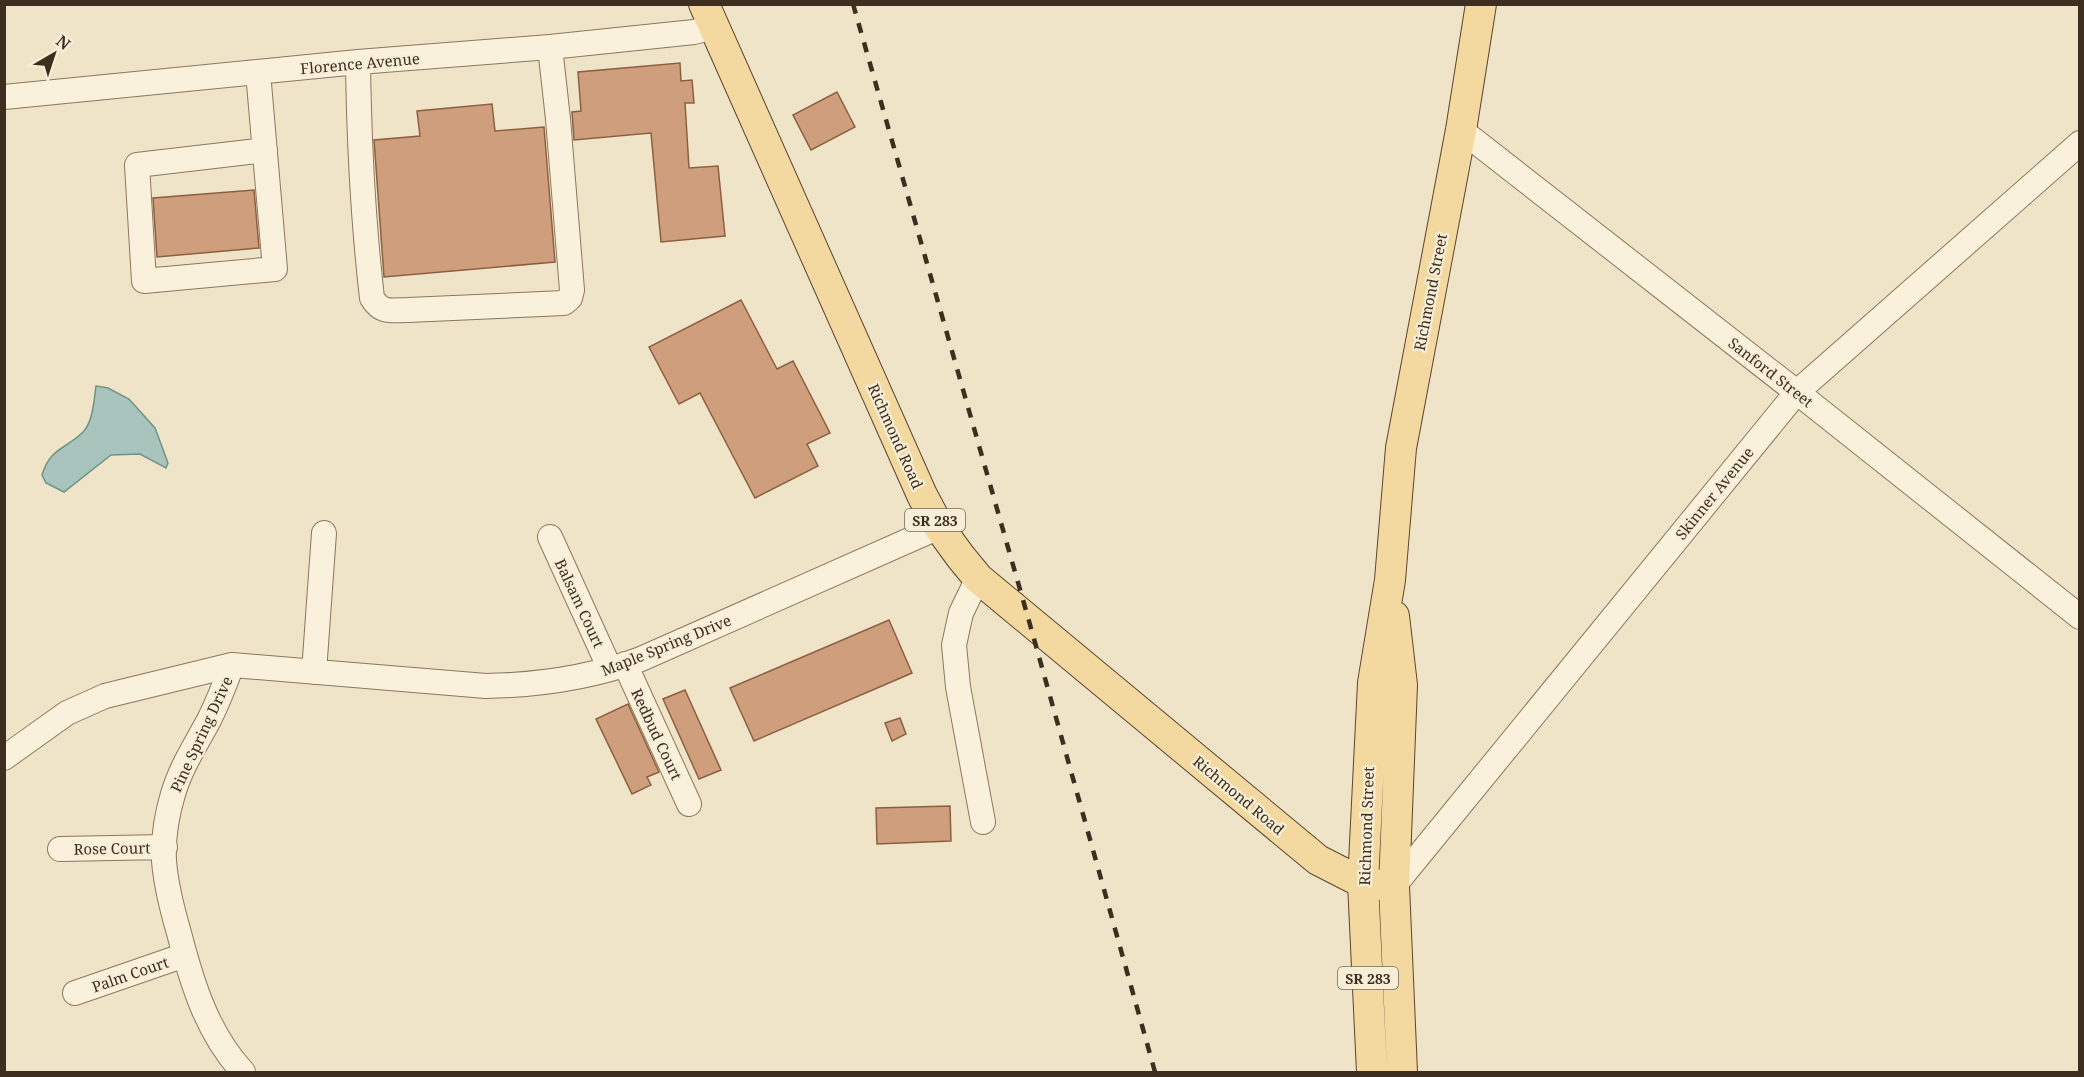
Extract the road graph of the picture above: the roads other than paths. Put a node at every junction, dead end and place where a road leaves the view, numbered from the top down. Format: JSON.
{"nodes":[{"id":1,"x":1481,"y":4,"type":"edge"},
{"id":2,"x":709,"y":16,"type":"edge"},
{"id":3,"x":550,"y":47,"type":"junction"},
{"id":4,"x":358,"y":62,"type":"junction"},
{"id":5,"x":258,"y":72,"type":"junction"},
{"id":6,"x":4,"y":97,"type":"edge"},
{"id":7,"x":1461,"y":129,"type":"junction"},
{"id":8,"x":2079,"y":143,"type":"edge"},
{"id":9,"x":265,"y":150,"type":"junction"},
{"id":10,"x":1797,"y":392,"type":"junction"},
{"id":11,"x":939,"y":527,"type":"junction"},
{"id":12,"x":324,"y":532,"type":"dead end"},
{"id":13,"x":550,"y":537,"type":"dead end"},
{"id":14,"x":978,"y":578,"type":"junction"},
{"id":15,"x":1390,"y":580,"type":"junction"},
{"id":16,"x":2079,"y":618,"type":"edge"},
{"id":17,"x":232,"y":665,"type":"junction"},
{"id":18,"x":618,"y":667,"type":"junction"},
{"id":19,"x":314,"y":672,"type":"junction"},
{"id":20,"x":4,"y":759,"type":"edge"},
{"id":21,"x":689,"y":804,"type":"dead end"},
{"id":22,"x":984,"y":822,"type":"dead end"},
{"id":23,"x":165,"y":848,"type":"junction"},
{"id":24,"x":60,"y":849,"type":"dead end"},
{"id":25,"x":1363,"y":883,"type":"junction"},
{"id":26,"x":1394,"y":886,"type":"junction"},
{"id":27,"x":185,"y":955,"type":"junction"},
{"id":28,"x":75,"y":993,"type":"dead end"},
{"id":29,"x":243,"y":1072,"type":"edge"},
{"id":30,"x":1372,"y":1072,"type":"edge"},
{"id":31,"x":1402,"y":1072,"type":"edge"}],
"edges":[{"from":1,"to":7,"type":"main road","name":"Richmond Street"},
{"from":2,"to":3,"type":"street","name":"Florence Avenue"},
{"from":2,"to":11,"type":"main road","name":"Richmond Road","number":"SR 283"},
{"from":3,"to":4,"type":"street","name":"Florence Avenue"},
{"from":3,"to":4,"type":"street"},
{"from":4,"to":5,"type":"street","name":"Florence Avenue"},
{"from":5,"to":6,"type":"street","name":"Florence Avenue"},
{"from":5,"to":9,"type":"street"},
{"from":7,"to":10,"type":"street","name":"Sanford Street"},
{"from":7,"to":15,"type":"main road","name":"Richmond Street"},
{"from":8,"to":10,"type":"street","name":"Skinner Avenue"},
{"from":9,"to":9,"type":"street"},
{"from":10,"to":16,"type":"street","name":"Sanford Street"},
{"from":10,"to":26,"type":"street","name":"Skinner Avenue"},
{"from":11,"to":14,"type":"main road","name":"Richmond Road","number":"SR 283"},
{"from":11,"to":18,"type":"street","name":"Maple Spring Drive"},
{"from":12,"to":19,"type":"street"},
{"from":13,"to":18,"type":"street","name":"Balsam Court"},
{"from":14,"to":22,"type":"street"},
{"from":14,"to":25,"type":"main road","name":"Richmond Road","number":"SR 283"},
{"from":15,"to":25,"type":"main road","name":"Richmond Street"},
{"from":15,"to":26,"type":"main road","name":"Richmond Street"},
{"from":17,"to":19,"type":"street","name":"Maple Spring Drive"},
{"from":17,"to":20,"type":"street","name":"Maple Spring Drive"},
{"from":17,"to":23,"type":"street","name":"Pine Spring Drive"},
{"from":18,"to":19,"type":"street","name":"Maple Spring Drive"},
{"from":18,"to":21,"type":"street","name":"Redbud Court"},
{"from":23,"to":24,"type":"street","name":"Rose Court"},
{"from":23,"to":27,"type":"street","name":"Pine Spring Drive"},
{"from":25,"to":26,"type":"main road","name":"Richmond Road","number":"SR 283"},
{"from":25,"to":30,"type":"main road","name":"Richmond Street","number":"SR 283"},
{"from":26,"to":31,"type":"main road","name":"Richmond Street","number":"SR 283"},
{"from":27,"to":28,"type":"street","name":"Palm Court"},
{"from":27,"to":29,"type":"street","name":"Pine Spring Drive"}]}
